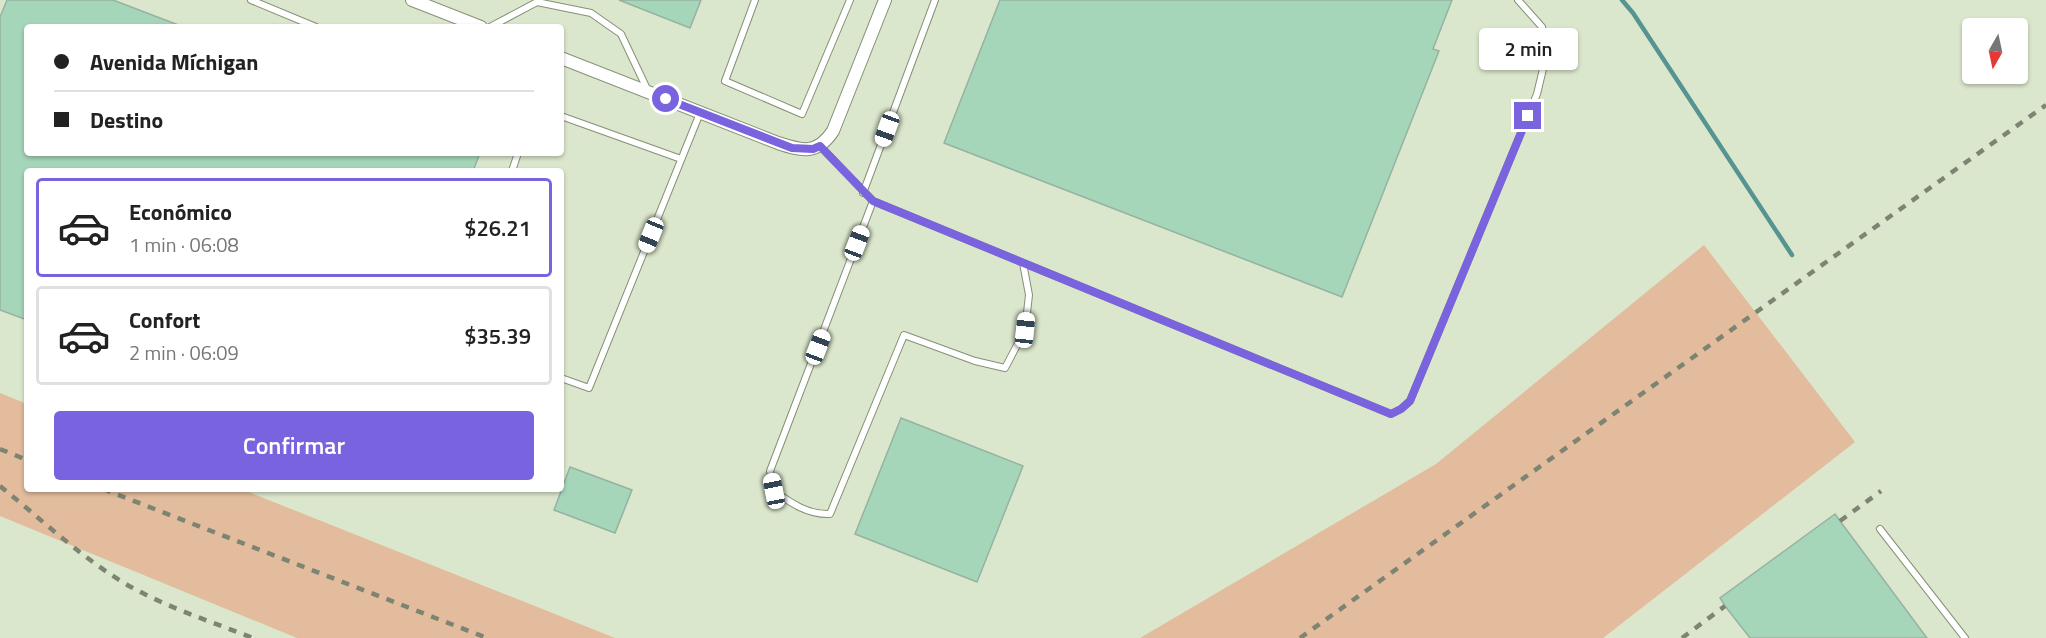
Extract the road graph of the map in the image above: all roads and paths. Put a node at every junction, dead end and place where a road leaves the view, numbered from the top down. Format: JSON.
{"nodes":[{"id":1,"x":251,"y":0,"type":"edge"},
{"id":2,"x":412,"y":0,"type":"edge"},
{"id":3,"x":755,"y":0,"type":"edge"},
{"id":4,"x":850,"y":0,"type":"edge"},
{"id":5,"x":885,"y":0,"type":"edge"},
{"id":6,"x":935,"y":0,"type":"edge"},
{"id":7,"x":1518,"y":0,"type":"edge"},
{"id":8,"x":309,"y":24,"type":"edge"},
{"id":9,"x":473,"y":24,"type":"edge"},
{"id":10,"x":496,"y":24,"type":"edge"},
{"id":11,"x":564,"y":59,"type":"edge"},
{"id":12,"x":648,"y":92,"type":"junction"},
{"id":13,"x":700,"y":112,"type":"junction"},
{"id":14,"x":564,"y":117,"type":"edge"},
{"id":15,"x":820,"y":146,"type":"junction"},
{"id":16,"x":681,"y":159,"type":"junction"},
{"id":17,"x":864,"y":193,"type":"junction"},
{"id":18,"x":873,"y":201,"type":"junction"},
{"id":19,"x":1023,"y":263,"type":"junction"},
{"id":20,"x":564,"y":379,"type":"edge"},
{"id":21,"x":1880,"y":529,"type":"dead end"},
{"id":22,"x":1965,"y":638,"type":"edge"}],
"edges":[{"from":1,"to":8,"type":"lane"},
{"from":2,"to":9,"type":"street"},
{"from":3,"to":4,"type":"lane"},
{"from":5,"to":15,"type":"street"},
{"from":6,"to":17,"type":"lane"},
{"from":7,"to":19,"type":"lane"},
{"from":10,"to":12,"type":"lane"},
{"from":11,"to":12,"type":"street"},
{"from":12,"to":13,"type":"street"},
{"from":13,"to":15,"type":"street"},
{"from":13,"to":16,"type":"lane"},
{"from":14,"to":16,"type":"lane"},
{"from":15,"to":17,"type":"lane"},
{"from":16,"to":20,"type":"lane"},
{"from":17,"to":18,"type":"lane"},
{"from":18,"to":19,"type":"lane"},
{"from":18,"to":19,"type":"lane"},
{"from":21,"to":22,"type":"lane"}]}
